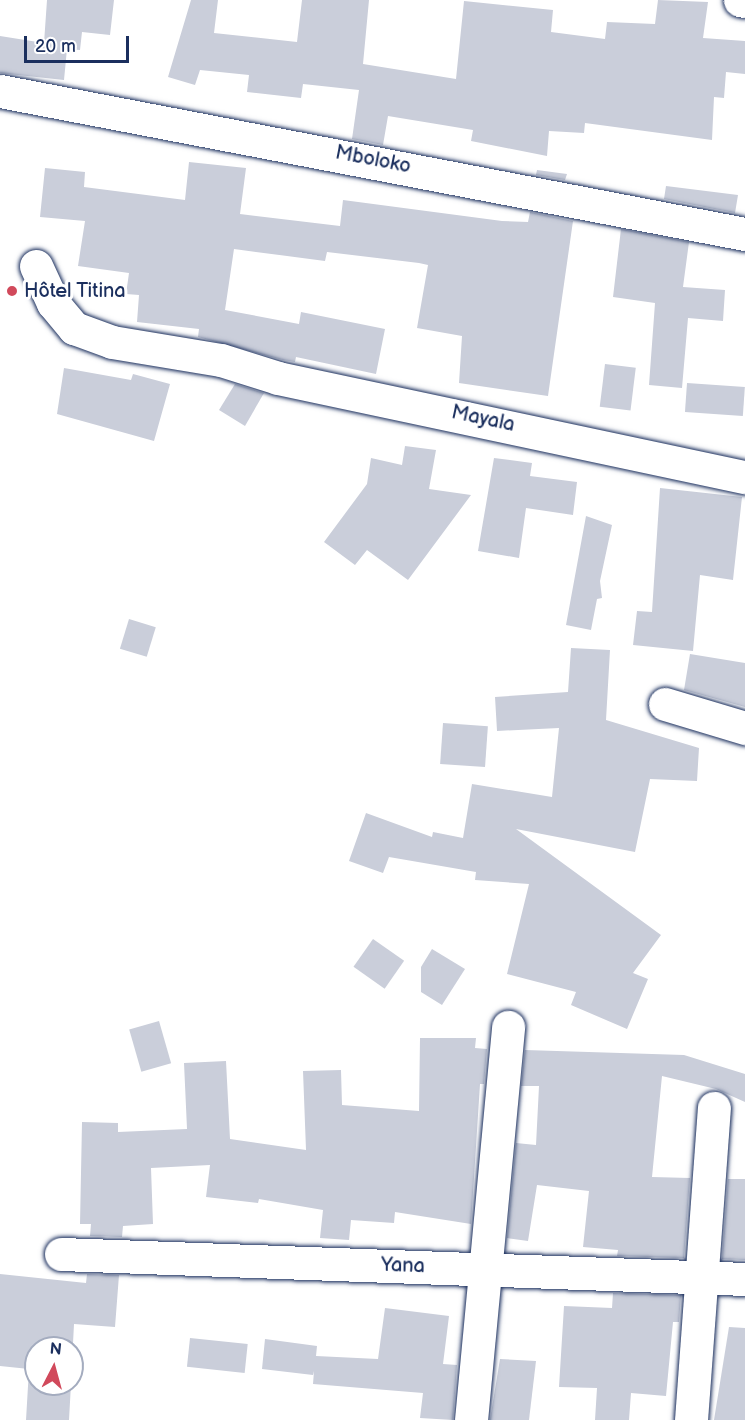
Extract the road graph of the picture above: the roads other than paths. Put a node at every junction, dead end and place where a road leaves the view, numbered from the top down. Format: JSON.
{"nodes":[{"id":1,"x":740,"y":0,"type":"edge"},
{"id":2,"x":745,"y":1,"type":"edge"},
{"id":3,"x":0,"y":92,"type":"edge"},
{"id":4,"x":745,"y":234,"type":"edge"},
{"id":5,"x":36,"y":266,"type":"dead end"},
{"id":6,"x":745,"y":477,"type":"edge"},
{"id":7,"x":665,"y":704,"type":"dead end"},
{"id":8,"x":745,"y":728,"type":"edge"},
{"id":9,"x":508,"y":1027,"type":"dead end"},
{"id":10,"x":714,"y":1108,"type":"dead end"},
{"id":11,"x":61,"y":1254,"type":"dead end"},
{"id":12,"x":483,"y":1269,"type":"junction"},
{"id":13,"x":698,"y":1278,"type":"junction"},
{"id":14,"x":745,"y":1279,"type":"edge"},
{"id":15,"x":471,"y":1420,"type":"edge"},
{"id":16,"x":691,"y":1420,"type":"edge"}],
"edges":[{"from":1,"to":2,"type":"street"},
{"from":3,"to":4,"type":"street","name":"Mboloko"},
{"from":5,"to":6,"type":"street","name":"Mayala"},
{"from":7,"to":8,"type":"street"},
{"from":9,"to":12,"type":"street"},
{"from":10,"to":13,"type":"street"},
{"from":11,"to":12,"type":"street","name":"Yana"},
{"from":12,"to":13,"type":"street","name":"Yana"},
{"from":12,"to":15,"type":"street"},
{"from":13,"to":14,"type":"street","name":"Yana"},
{"from":13,"to":16,"type":"street"}]}
